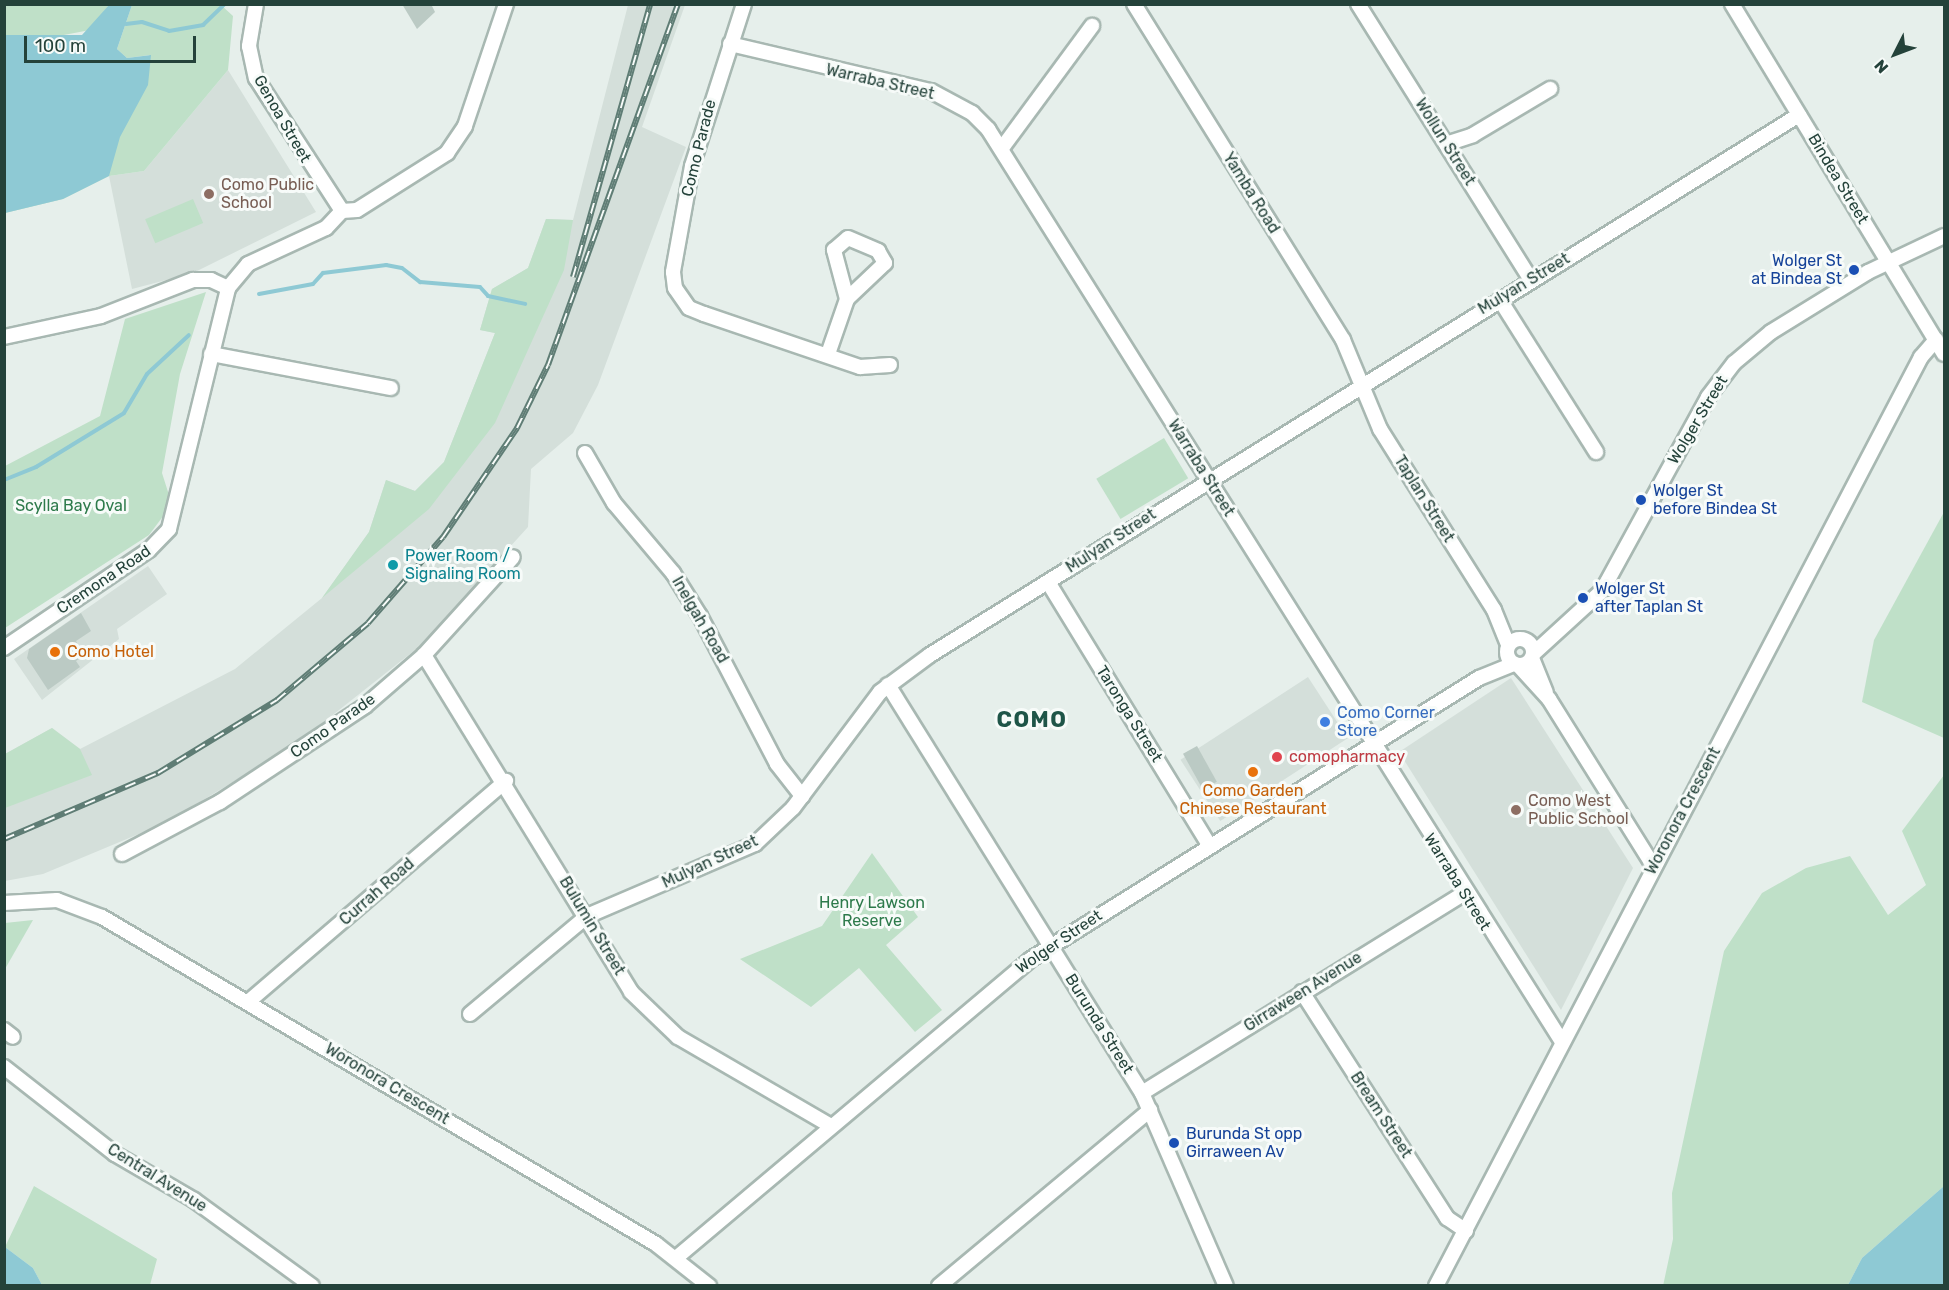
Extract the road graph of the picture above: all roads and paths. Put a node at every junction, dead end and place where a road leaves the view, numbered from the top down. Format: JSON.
{"nodes":[{"id":1,"x":506,"y":4,"type":"edge"},
{"id":2,"x":744,"y":4,"type":"edge"},
{"id":3,"x":1134,"y":4,"type":"edge"},
{"id":4,"x":1358,"y":4,"type":"edge"},
{"id":5,"x":1732,"y":4,"type":"edge"},
{"id":6,"x":254,"y":11,"type":"edge"},
{"id":7,"x":1092,"y":26,"type":"dead end"},
{"id":8,"x":729,"y":44,"type":"junction"},
{"id":9,"x":1550,"y":89,"type":"dead end"},
{"id":10,"x":1799,"y":115,"type":"junction"},
{"id":11,"x":1446,"y":144,"type":"junction"},
{"id":12,"x":1002,"y":148,"type":"junction"},
{"id":13,"x":342,"y":211,"type":"junction"},
{"id":14,"x":1944,"y":236,"type":"edge"},
{"id":15,"x":1887,"y":261,"type":"junction"},
{"id":16,"x":1531,"y":280,"type":"junction"},
{"id":17,"x":228,"y":288,"type":"junction"},
{"id":18,"x":847,"y":299,"type":"junction"},
{"id":19,"x":1500,"y":300,"type":"junction"},
{"id":20,"x":4,"y":337,"type":"edge"},
{"id":21,"x":1936,"y":340,"type":"junction"},
{"id":22,"x":211,"y":354,"type":"junction"},
{"id":23,"x":828,"y":354,"type":"junction"},
{"id":24,"x":1944,"y":354,"type":"edge"},
{"id":25,"x":890,"y":365,"type":"dead end"},
{"id":26,"x":1361,"y":384,"type":"junction"},
{"id":27,"x":391,"y":388,"type":"dead end"},
{"id":28,"x":1596,"y":452,"type":"dead end"},
{"id":29,"x":585,"y":453,"type":"dead end"},
{"id":30,"x":1209,"y":479,"type":"junction"},
{"id":31,"x":513,"y":557,"type":"dead end"},
{"id":32,"x":1048,"y":582,"type":"junction"},
{"id":33,"x":1560,"y":628,"type":"junction"},
{"id":34,"x":1516,"y":643,"type":"junction"},
{"id":35,"x":4,"y":648,"type":"edge"},
{"id":36,"x":424,"y":655,"type":"junction"},
{"id":37,"x":1533,"y":656,"type":"junction"},
{"id":38,"x":1516,"y":665,"type":"junction"},
{"id":39,"x":1479,"y":678,"type":"junction"},
{"id":40,"x":888,"y":685,"type":"junction"},
{"id":41,"x":1549,"y":699,"type":"junction"},
{"id":42,"x":1372,"y":745,"type":"junction"},
{"id":43,"x":506,"y":782,"type":"junction"},
{"id":44,"x":802,"y":796,"type":"junction"},
{"id":45,"x":1210,"y":846,"type":"junction"},
{"id":46,"x":122,"y":854,"type":"dead end"},
{"id":47,"x":1654,"y":867,"type":"junction"},
{"id":48,"x":1464,"y":893,"type":"junction"},
{"id":49,"x":4,"y":903,"type":"edge"},
{"id":50,"x":586,"y":916,"type":"junction"},
{"id":51,"x":1050,"y":946,"type":"junction"},
{"id":52,"x":1302,"y":992,"type":"junction"},
{"id":53,"x":248,"y":1002,"type":"junction"},
{"id":54,"x":470,"y":1014,"type":"dead end"},
{"id":55,"x":1562,"y":1042,"type":"junction"},
{"id":56,"x":4,"y":1067,"type":"edge"},
{"id":57,"x":1142,"y":1093,"type":"junction"},
{"id":58,"x":1150,"y":1110,"type":"junction"},
{"id":59,"x":831,"y":1126,"type":"junction"},
{"id":60,"x":1466,"y":1231,"type":"junction"},
{"id":61,"x":676,"y":1258,"type":"junction"},
{"id":62,"x":312,"y":1286,"type":"edge"},
{"id":63,"x":709,"y":1286,"type":"edge"},
{"id":64,"x":939,"y":1286,"type":"edge"},
{"id":65,"x":1226,"y":1286,"type":"edge"},
{"id":66,"x":1436,"y":1286,"type":"edge"}],
"edges":[{"from":1,"to":13,"type":"street"},
{"from":2,"to":8,"type":"street","name":"Como Parade"},
{"from":3,"to":26,"type":"street","name":"Yamba Road"},
{"from":4,"to":11,"type":"street","name":"Wollun Street"},
{"from":5,"to":10,"type":"street","name":"Bindea Street"},
{"from":6,"to":13,"type":"street","name":"Genoa Street"},
{"from":7,"to":12,"type":"street"},
{"from":8,"to":12,"type":"street","name":"Warraba Street"},
{"from":8,"to":23,"type":"street","name":"Como Parade"},
{"from":9,"to":11,"type":"street"},
{"from":10,"to":15,"type":"street","name":"Bindea Street"},
{"from":10,"to":16,"type":"street","name":"Mulyan Street"},
{"from":11,"to":16,"type":"street","name":"Wollun Street"},
{"from":12,"to":30,"type":"street","name":"Warraba Street"},
{"from":13,"to":17,"type":"street"},
{"from":14,"to":15,"type":"street","name":"Wolger Street"},
{"from":15,"to":21,"type":"street","name":"Bindea Street"},
{"from":15,"to":33,"type":"street","name":"Wolger Street"},
{"from":16,"to":19,"type":"street","name":"Mulyan Street"},
{"from":17,"to":20,"type":"street"},
{"from":17,"to":22,"type":"street","name":"Cremona Road"},
{"from":18,"to":18,"type":"street"},
{"from":18,"to":23,"type":"street"},
{"from":19,"to":26,"type":"street","name":"Mulyan Street"},
{"from":19,"to":28,"type":"street"},
{"from":21,"to":24,"type":"street","name":"Bindea Street"},
{"from":21,"to":47,"type":"street","name":"Woronora Crescent"},
{"from":22,"to":27,"type":"street"},
{"from":22,"to":35,"type":"street","name":"Cremona Road"},
{"from":23,"to":25,"type":"street"},
{"from":26,"to":30,"type":"street","name":"Mulyan Street"},
{"from":26,"to":34,"type":"street","name":"Taplan Street"},
{"from":29,"to":44,"type":"street","name":"Inelgah Road"},
{"from":30,"to":32,"type":"street","name":"Mulyan Street"},
{"from":30,"to":42,"type":"street","name":"Warraba Street"},
{"from":31,"to":36,"type":"street","name":"Como Parade"},
{"from":32,"to":40,"type":"street","name":"Mulyan Street"},
{"from":32,"to":45,"type":"street","name":"Taronga Street"},
{"from":33,"to":34,"type":"street","name":"Wolger Street"},
{"from":33,"to":37,"type":"street","name":"Wolger Street"},
{"from":34,"to":37,"type":"street"},
{"from":34,"to":38,"type":"street"},
{"from":34,"to":39,"type":"street","name":"Wolger Street"},
{"from":36,"to":43,"type":"street","name":"Bulumin Street"},
{"from":36,"to":46,"type":"street","name":"Como Parade"},
{"from":37,"to":38,"type":"street","name":"Wolger Street"},
{"from":37,"to":41,"type":"street"},
{"from":38,"to":39,"type":"street","name":"Wolger Street"},
{"from":38,"to":41,"type":"street"},
{"from":39,"to":42,"type":"street","name":"Wolger Street"},
{"from":40,"to":44,"type":"street","name":"Mulyan Street"},
{"from":40,"to":51,"type":"street","name":"Burunda Street"},
{"from":41,"to":47,"type":"street"},
{"from":42,"to":45,"type":"street","name":"Wolger Street"},
{"from":42,"to":48,"type":"street","name":"Warraba Street"},
{"from":43,"to":50,"type":"street","name":"Bulumin Street"},
{"from":43,"to":53,"type":"street","name":"Currah Road"},
{"from":44,"to":50,"type":"street","name":"Mulyan Street"},
{"from":45,"to":51,"type":"street","name":"Wolger Street"},
{"from":47,"to":55,"type":"street","name":"Woronora Crescent"},
{"from":48,"to":52,"type":"street","name":"Girraween Avenue"},
{"from":48,"to":55,"type":"street","name":"Warraba Street"},
{"from":49,"to":53,"type":"street","name":"Woronora Crescent"},
{"from":50,"to":54,"type":"street","name":"Mulyan Street"},
{"from":50,"to":59,"type":"street","name":"Bulumin Street"},
{"from":51,"to":57,"type":"street","name":"Burunda Street"},
{"from":51,"to":59,"type":"street","name":"Wolger Street"},
{"from":52,"to":57,"type":"street","name":"Girraween Avenue"},
{"from":52,"to":60,"type":"street","name":"Bream Street"},
{"from":53,"to":61,"type":"street","name":"Woronora Crescent"},
{"from":55,"to":60,"type":"street","name":"Woronora Crescent"},
{"from":56,"to":62,"type":"street","name":"Central Avenue"},
{"from":57,"to":58,"type":"street","name":"Burunda Street"},
{"from":58,"to":64,"type":"street"},
{"from":58,"to":65,"type":"street","name":"Burunda Street"},
{"from":59,"to":61,"type":"street","name":"Wolger Street"},
{"from":60,"to":66,"type":"street","name":"Woronora Crescent"},
{"from":61,"to":63,"type":"street","name":"Woronora Crescent"}]}
